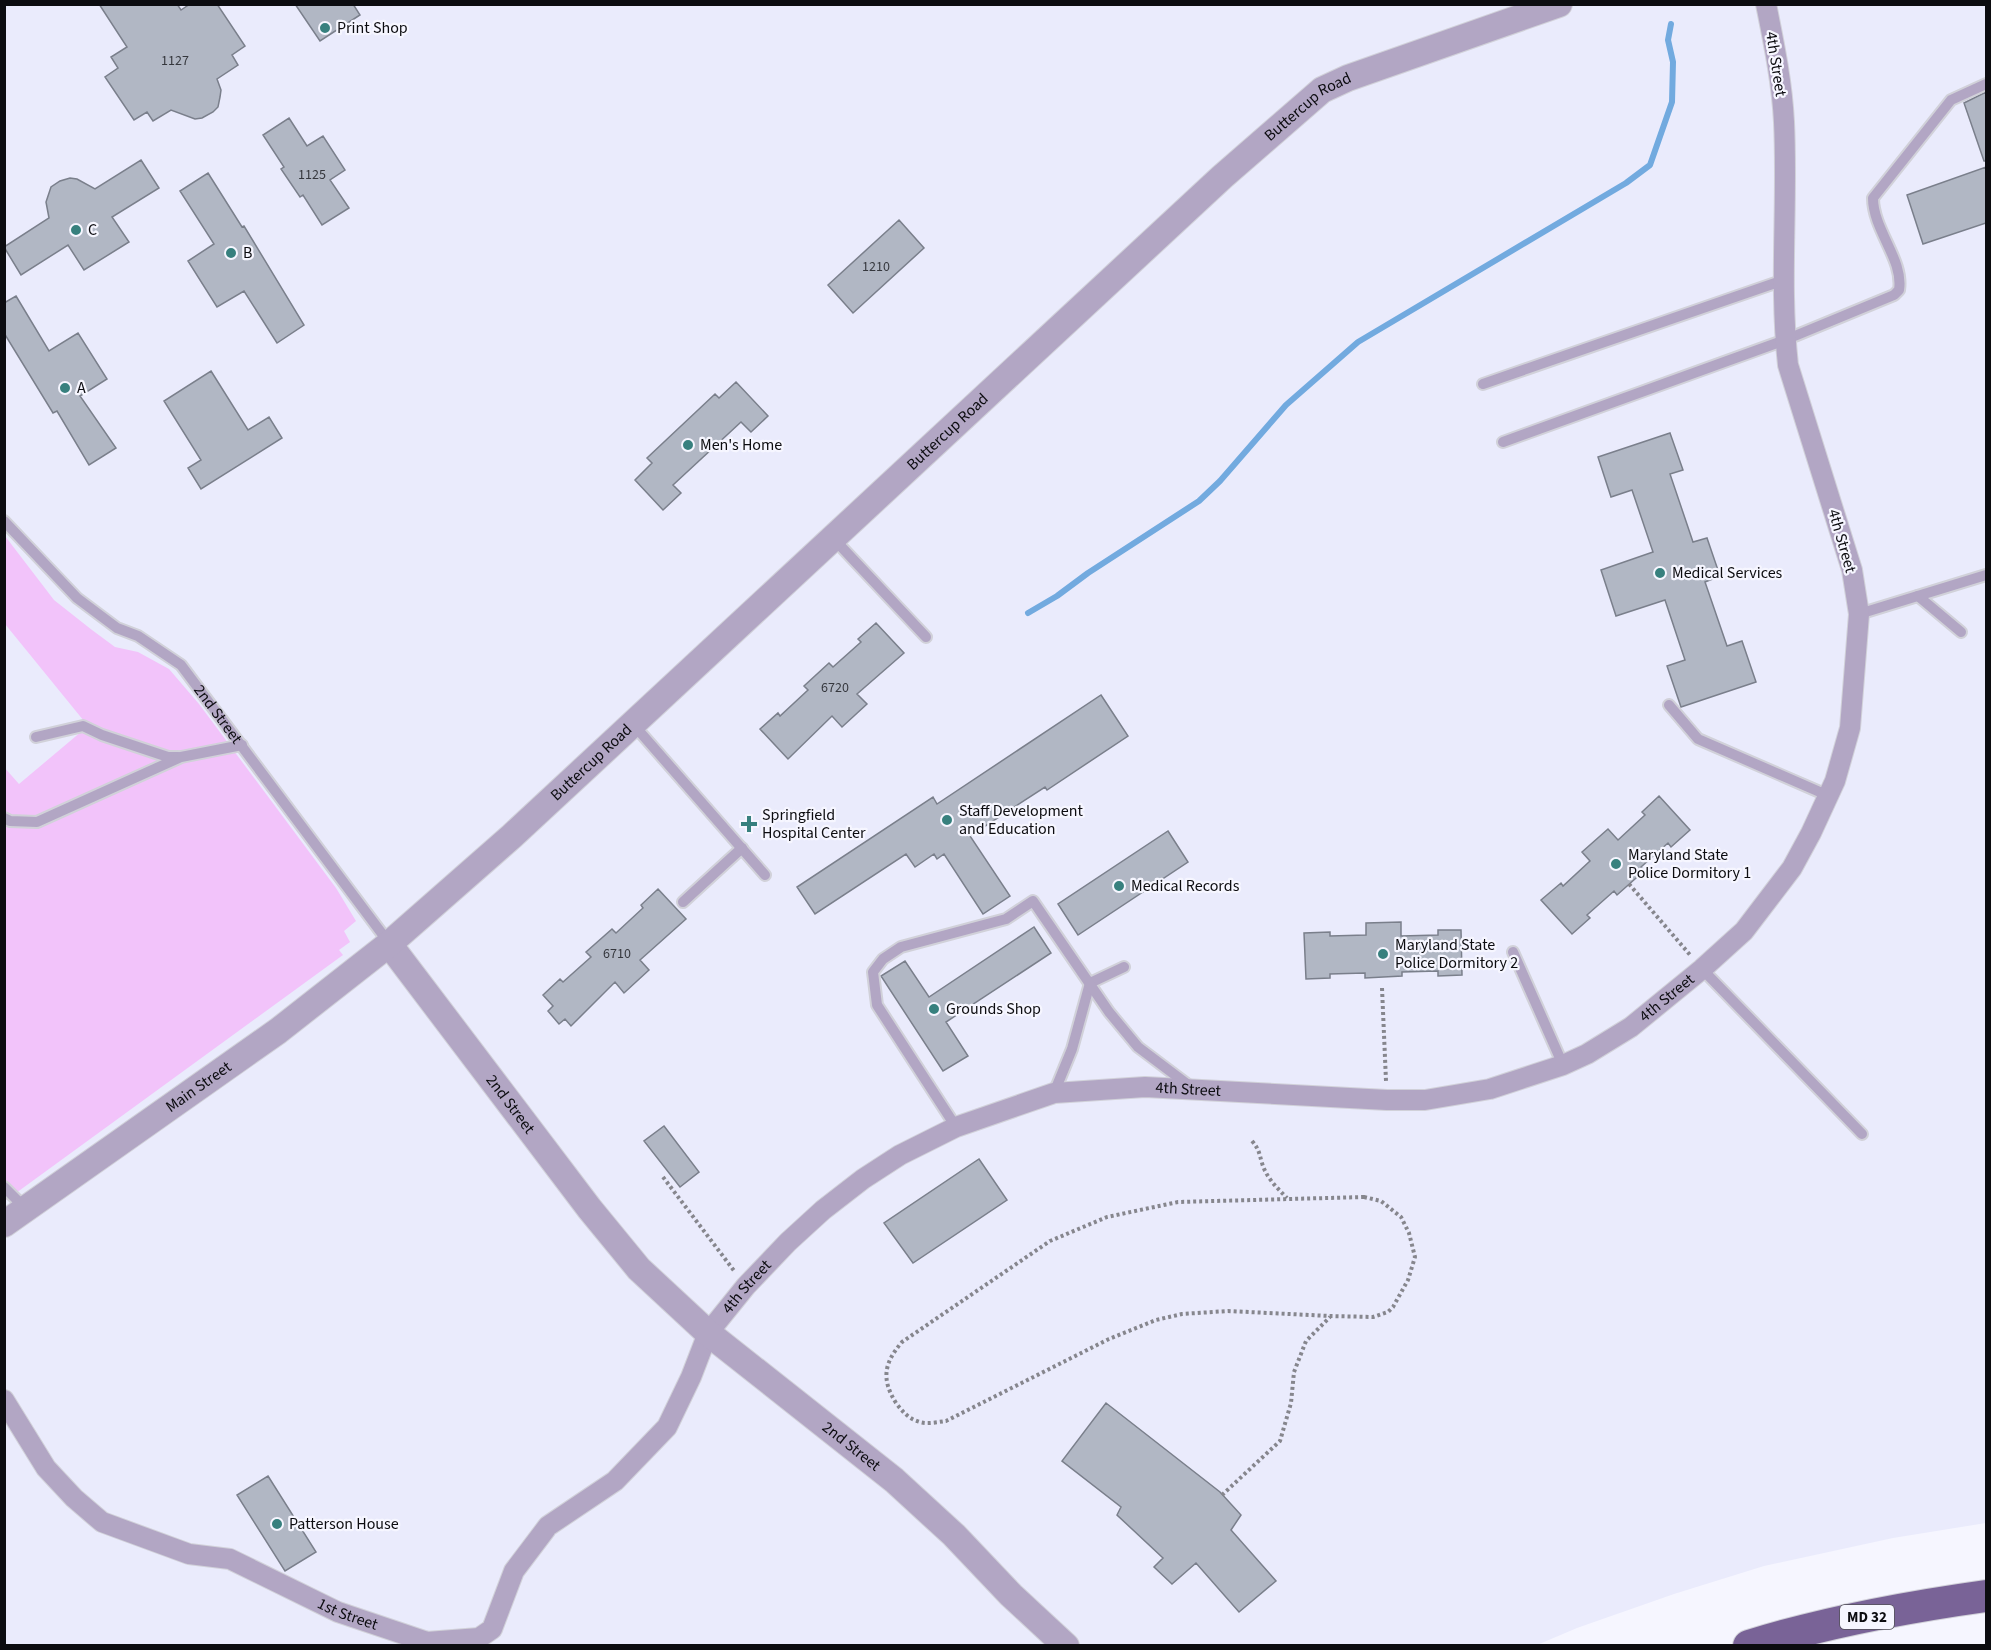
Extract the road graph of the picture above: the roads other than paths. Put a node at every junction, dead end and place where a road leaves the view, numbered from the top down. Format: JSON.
{"nodes":[{"id":1,"x":1559,"y":4,"type":"edge"},
{"id":2,"x":1766,"y":4,"type":"edge"},
{"id":3,"x":1986,"y":84,"type":"edge"},
{"id":4,"x":1784,"y":280,"type":"junction"},
{"id":5,"x":1785,"y":340,"type":"junction"},
{"id":6,"x":1482,"y":384,"type":"dead end"},
{"id":7,"x":1503,"y":442,"type":"dead end"},
{"id":8,"x":4,"y":521,"type":"edge"},
{"id":9,"x":833,"y":538,"type":"junction"},
{"id":10,"x":1986,"y":575,"type":"edge"},
{"id":11,"x":1918,"y":596,"type":"junction"},
{"id":12,"x":1859,"y":614,"type":"junction"},
{"id":13,"x":1961,"y":632,"type":"dead end"},
{"id":14,"x":926,"y":637,"type":"dead end"},
{"id":15,"x":1669,"y":705,"type":"dead end"},
{"id":16,"x":633,"y":724,"type":"junction"},
{"id":17,"x":36,"y":737,"type":"dead end"},
{"id":18,"x":242,"y":745,"type":"junction"},
{"id":19,"x":181,"y":757,"type":"junction"},
{"id":20,"x":1829,"y":796,"type":"junction"},
{"id":21,"x":4,"y":818,"type":"edge"},
{"id":22,"x":742,"y":848,"type":"junction"},
{"id":23,"x":765,"y":874,"type":"dead end"},
{"id":24,"x":682,"y":902,"type":"dead end"},
{"id":25,"x":389,"y":944,"type":"junction"},
{"id":26,"x":1513,"y":952,"type":"dead end"},
{"id":27,"x":1124,"y":967,"type":"dead end"},
{"id":28,"x":1702,"y":969,"type":"junction"},
{"id":29,"x":1090,"y":983,"type":"junction"},
{"id":30,"x":1563,"y":1065,"type":"junction"},
{"id":31,"x":1193,"y":1089,"type":"junction"},
{"id":32,"x":1054,"y":1093,"type":"junction"},
{"id":33,"x":956,"y":1127,"type":"junction"},
{"id":34,"x":1862,"y":1134,"type":"dead end"},
{"id":35,"x":4,"y":1187,"type":"edge"},
{"id":36,"x":25,"y":1208,"type":"junction"},
{"id":37,"x":4,"y":1224,"type":"edge"},
{"id":38,"x":708,"y":1333,"type":"junction"},
{"id":39,"x":4,"y":1401,"type":"edge"},
{"id":40,"x":1986,"y":1596,"type":"edge"},
{"id":41,"x":1065,"y":1646,"type":"edge"},
{"id":42,"x":1749,"y":1646,"type":"edge"}],
"edges":[{"from":1,"to":9,"type":"street","name":"Buttercup Road"},
{"from":2,"to":4,"type":"street","name":"4th Street"},
{"from":3,"to":5,"type":"lane"},
{"from":4,"to":5,"type":"street","name":"4th Street"},
{"from":4,"to":6,"type":"lane"},
{"from":5,"to":7,"type":"lane"},
{"from":5,"to":12,"type":"street","name":"4th Street"},
{"from":8,"to":18,"type":"lane","name":"2nd Street"},
{"from":9,"to":14,"type":"lane"},
{"from":9,"to":16,"type":"street","name":"Buttercup Road"},
{"from":10,"to":11,"type":"lane"},
{"from":11,"to":12,"type":"lane"},
{"from":11,"to":13,"type":"lane"},
{"from":12,"to":20,"type":"street","name":"4th Street"},
{"from":15,"to":20,"type":"lane"},
{"from":16,"to":22,"type":"lane"},
{"from":16,"to":25,"type":"street","name":"Buttercup Road"},
{"from":17,"to":19,"type":"lane"},
{"from":18,"to":19,"type":"lane"},
{"from":18,"to":25,"type":"lane","name":"2nd Street"},
{"from":19,"to":21,"type":"lane"},
{"from":20,"to":28,"type":"street","name":"4th Street"},
{"from":22,"to":23,"type":"lane"},
{"from":22,"to":24,"type":"lane"},
{"from":25,"to":36,"type":"street","name":"Main Street"},
{"from":25,"to":38,"type":"street","name":"2nd Street"},
{"from":26,"to":30,"type":"lane"},
{"from":27,"to":29,"type":"lane"},
{"from":28,"to":30,"type":"street","name":"4th Street"},
{"from":28,"to":34,"type":"lane"},
{"from":29,"to":31,"type":"lane"},
{"from":29,"to":32,"type":"lane"},
{"from":29,"to":33,"type":"lane"},
{"from":30,"to":31,"type":"street","name":"4th Street"},
{"from":31,"to":32,"type":"street","name":"4th Street"},
{"from":32,"to":33,"type":"street","name":"4th Street"},
{"from":33,"to":38,"type":"street","name":"4th Street"},
{"from":35,"to":36,"type":"lane"},
{"from":36,"to":37,"type":"street","name":"Main Street"},
{"from":38,"to":39,"type":"street","name":"1st Street"},
{"from":38,"to":41,"type":"street","name":"2nd Street"},
{"from":40,"to":42,"type":"main road","number":"MD 32"}]}
